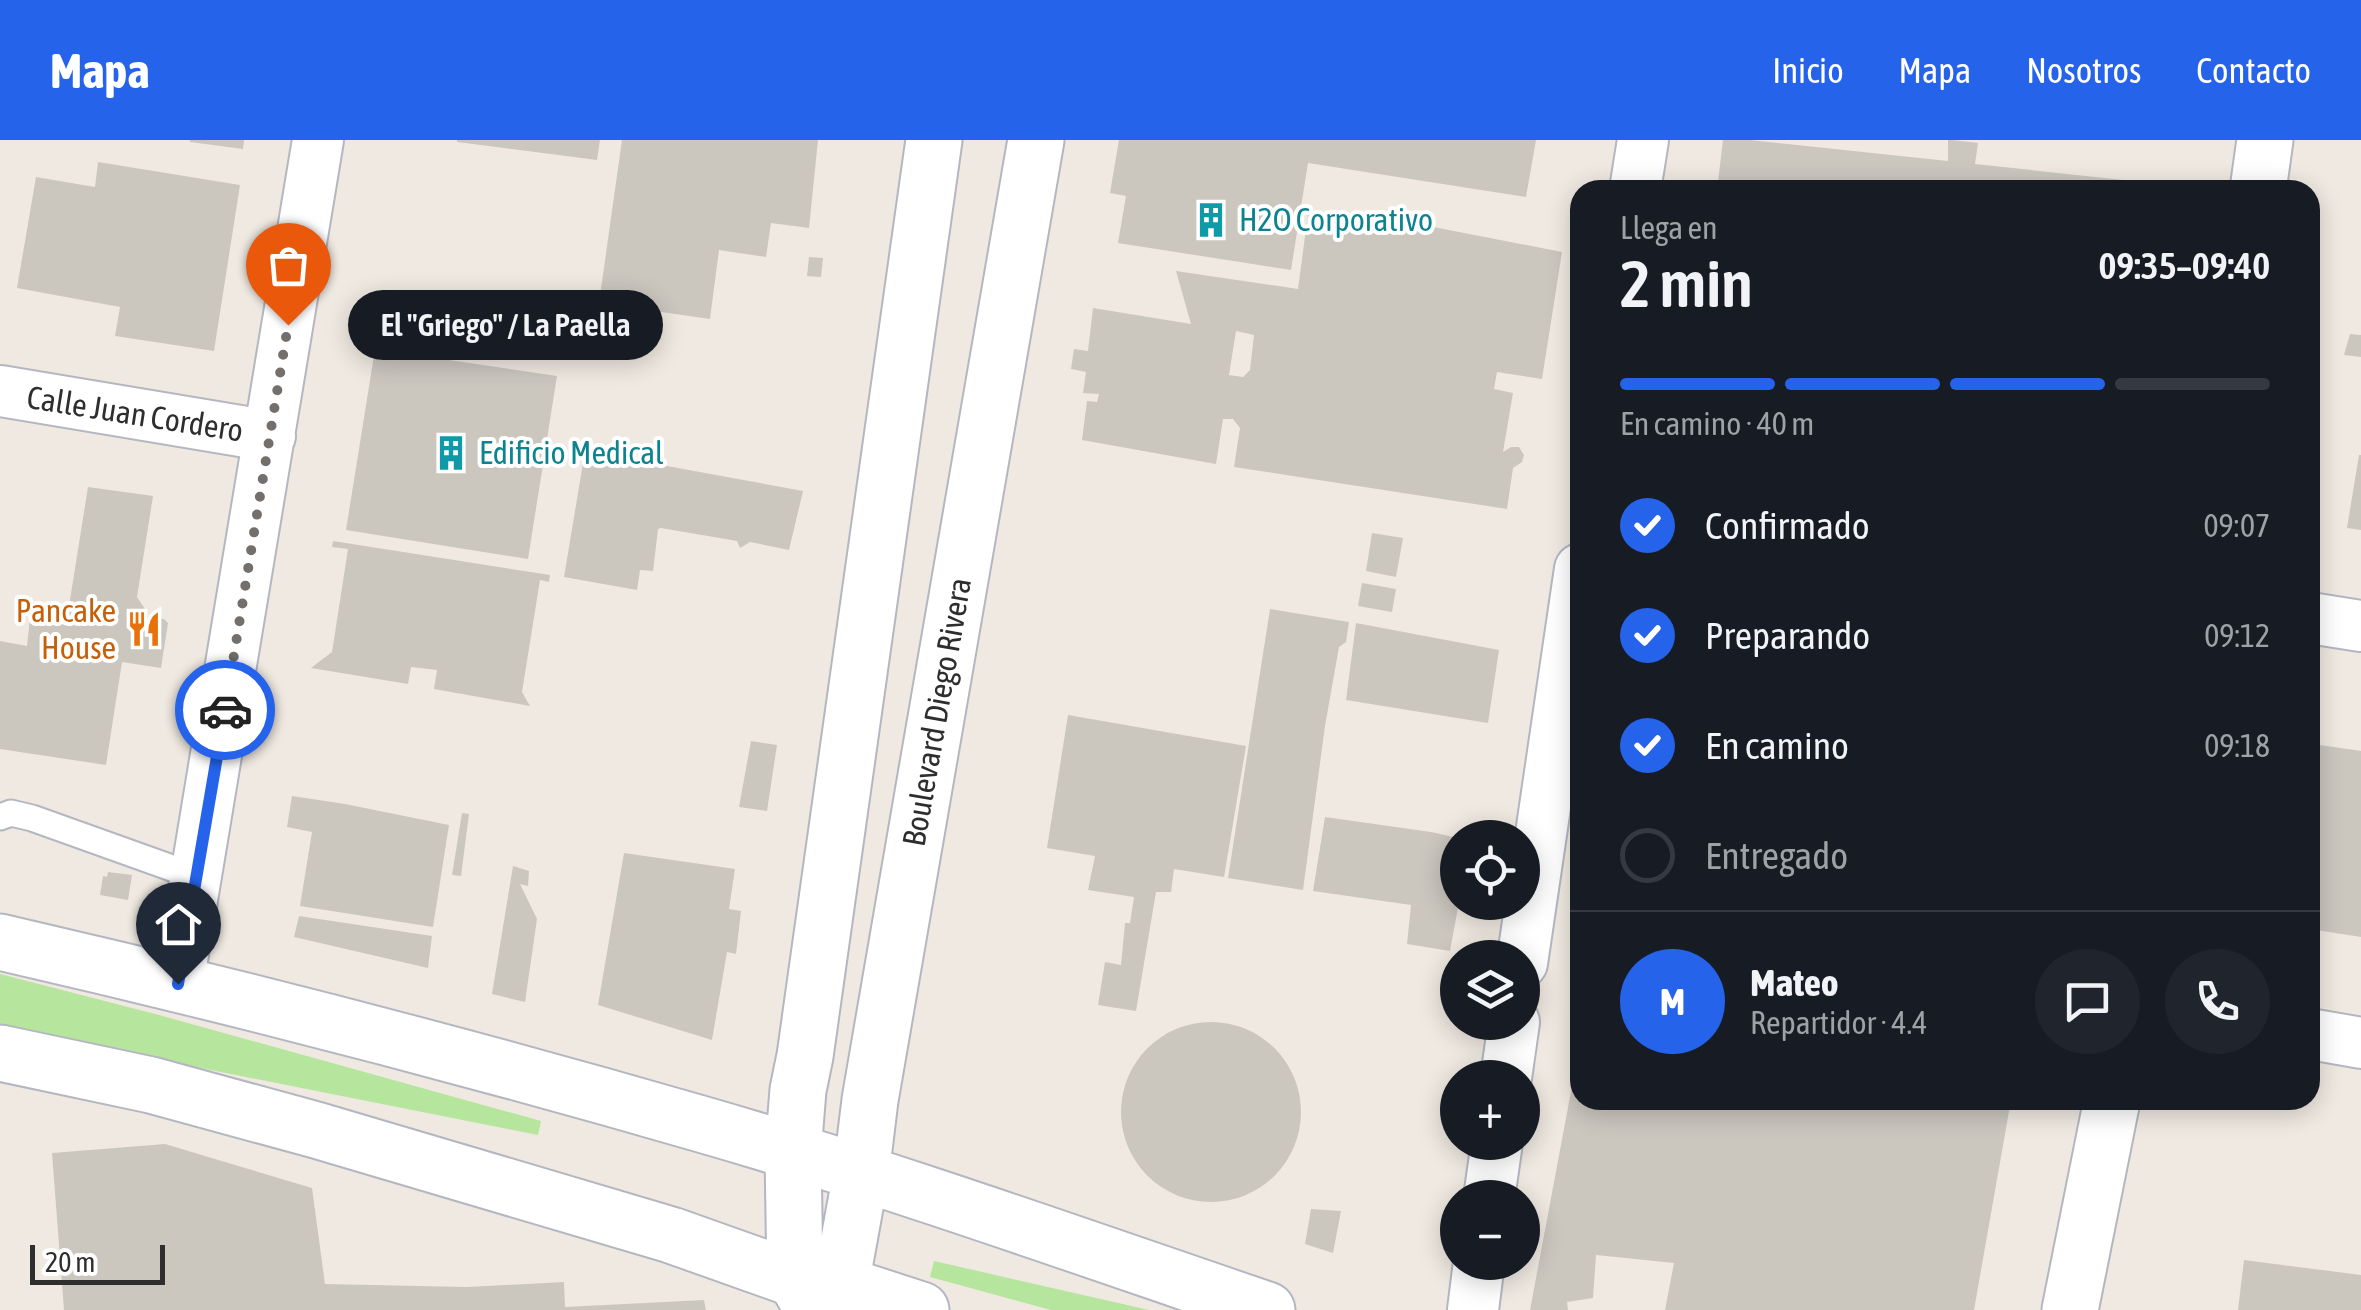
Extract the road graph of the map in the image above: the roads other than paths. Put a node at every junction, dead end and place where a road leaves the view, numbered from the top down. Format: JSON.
{"nodes":[{"id":1,"x":318,"y":140,"type":"edge"},
{"id":2,"x":934,"y":140,"type":"edge"},
{"id":3,"x":1036,"y":140,"type":"edge"},
{"id":4,"x":1643,"y":140,"type":"edge"},
{"id":5,"x":2265,"y":140,"type":"edge"},
{"id":6,"x":1637,"y":180,"type":"edge"},
{"id":7,"x":2259,"y":180,"type":"edge"},
{"id":8,"x":0,"y":392,"type":"edge"},
{"id":9,"x":270,"y":436,"type":"junction"},
{"id":10,"x":2320,"y":620,"type":"edge"},
{"id":11,"x":2361,"y":626,"type":"edge"},
{"id":12,"x":1570,"y":637,"type":"edge"},
{"id":13,"x":0,"y":817,"type":"edge"},
{"id":14,"x":197,"y":878,"type":"junction"},
{"id":15,"x":1525,"y":940,"type":"edge"},
{"id":16,"x":0,"y":942,"type":"edge"},
{"id":17,"x":178,"y":984,"type":"junction"},
{"id":18,"x":2320,"y":1036,"type":"edge"},
{"id":19,"x":2361,"y":1043,"type":"edge"},
{"id":20,"x":0,"y":1053,"type":"edge"},
{"id":21,"x":2110,"y":1110,"type":"edge"},
{"id":22,"x":793,"y":1152,"type":"junction"},
{"id":23,"x":860,"y":1174,"type":"junction"},
{"id":24,"x":1476,"y":1280,"type":"edge"},
{"id":25,"x":819,"y":1296,"type":"edge"},
{"id":26,"x":922,"y":1310,"type":"edge"},
{"id":27,"x":1267,"y":1310,"type":"edge"},
{"id":28,"x":1472,"y":1310,"type":"edge"},
{"id":29,"x":2070,"y":1310,"type":"edge"}],
"edges":[{"from":1,"to":9,"type":"street"},
{"from":2,"to":22,"type":"street"},
{"from":3,"to":23,"type":"street","name":"Boulevard Diego Rivera"},
{"from":4,"to":6,"type":"street"},
{"from":5,"to":7,"type":"street"},
{"from":8,"to":9,"type":"street","name":"Calle Juan Cordero"},
{"from":9,"to":14,"type":"street"},
{"from":10,"to":11,"type":"street"},
{"from":12,"to":15,"type":"street"},
{"from":13,"to":14,"type":"lane"},
{"from":14,"to":17,"type":"street"},
{"from":16,"to":17,"type":"street"},
{"from":17,"to":22,"type":"street"},
{"from":18,"to":19,"type":"street"},
{"from":20,"to":25,"type":"street"},
{"from":21,"to":29,"type":"street"},
{"from":22,"to":23,"type":"street"},
{"from":22,"to":25,"type":"street"},
{"from":23,"to":25,"type":"street","name":"Boulevard Diego Rivera"},
{"from":23,"to":27,"type":"street"},
{"from":24,"to":28,"type":"street"},
{"from":25,"to":26,"type":"street"}]}
